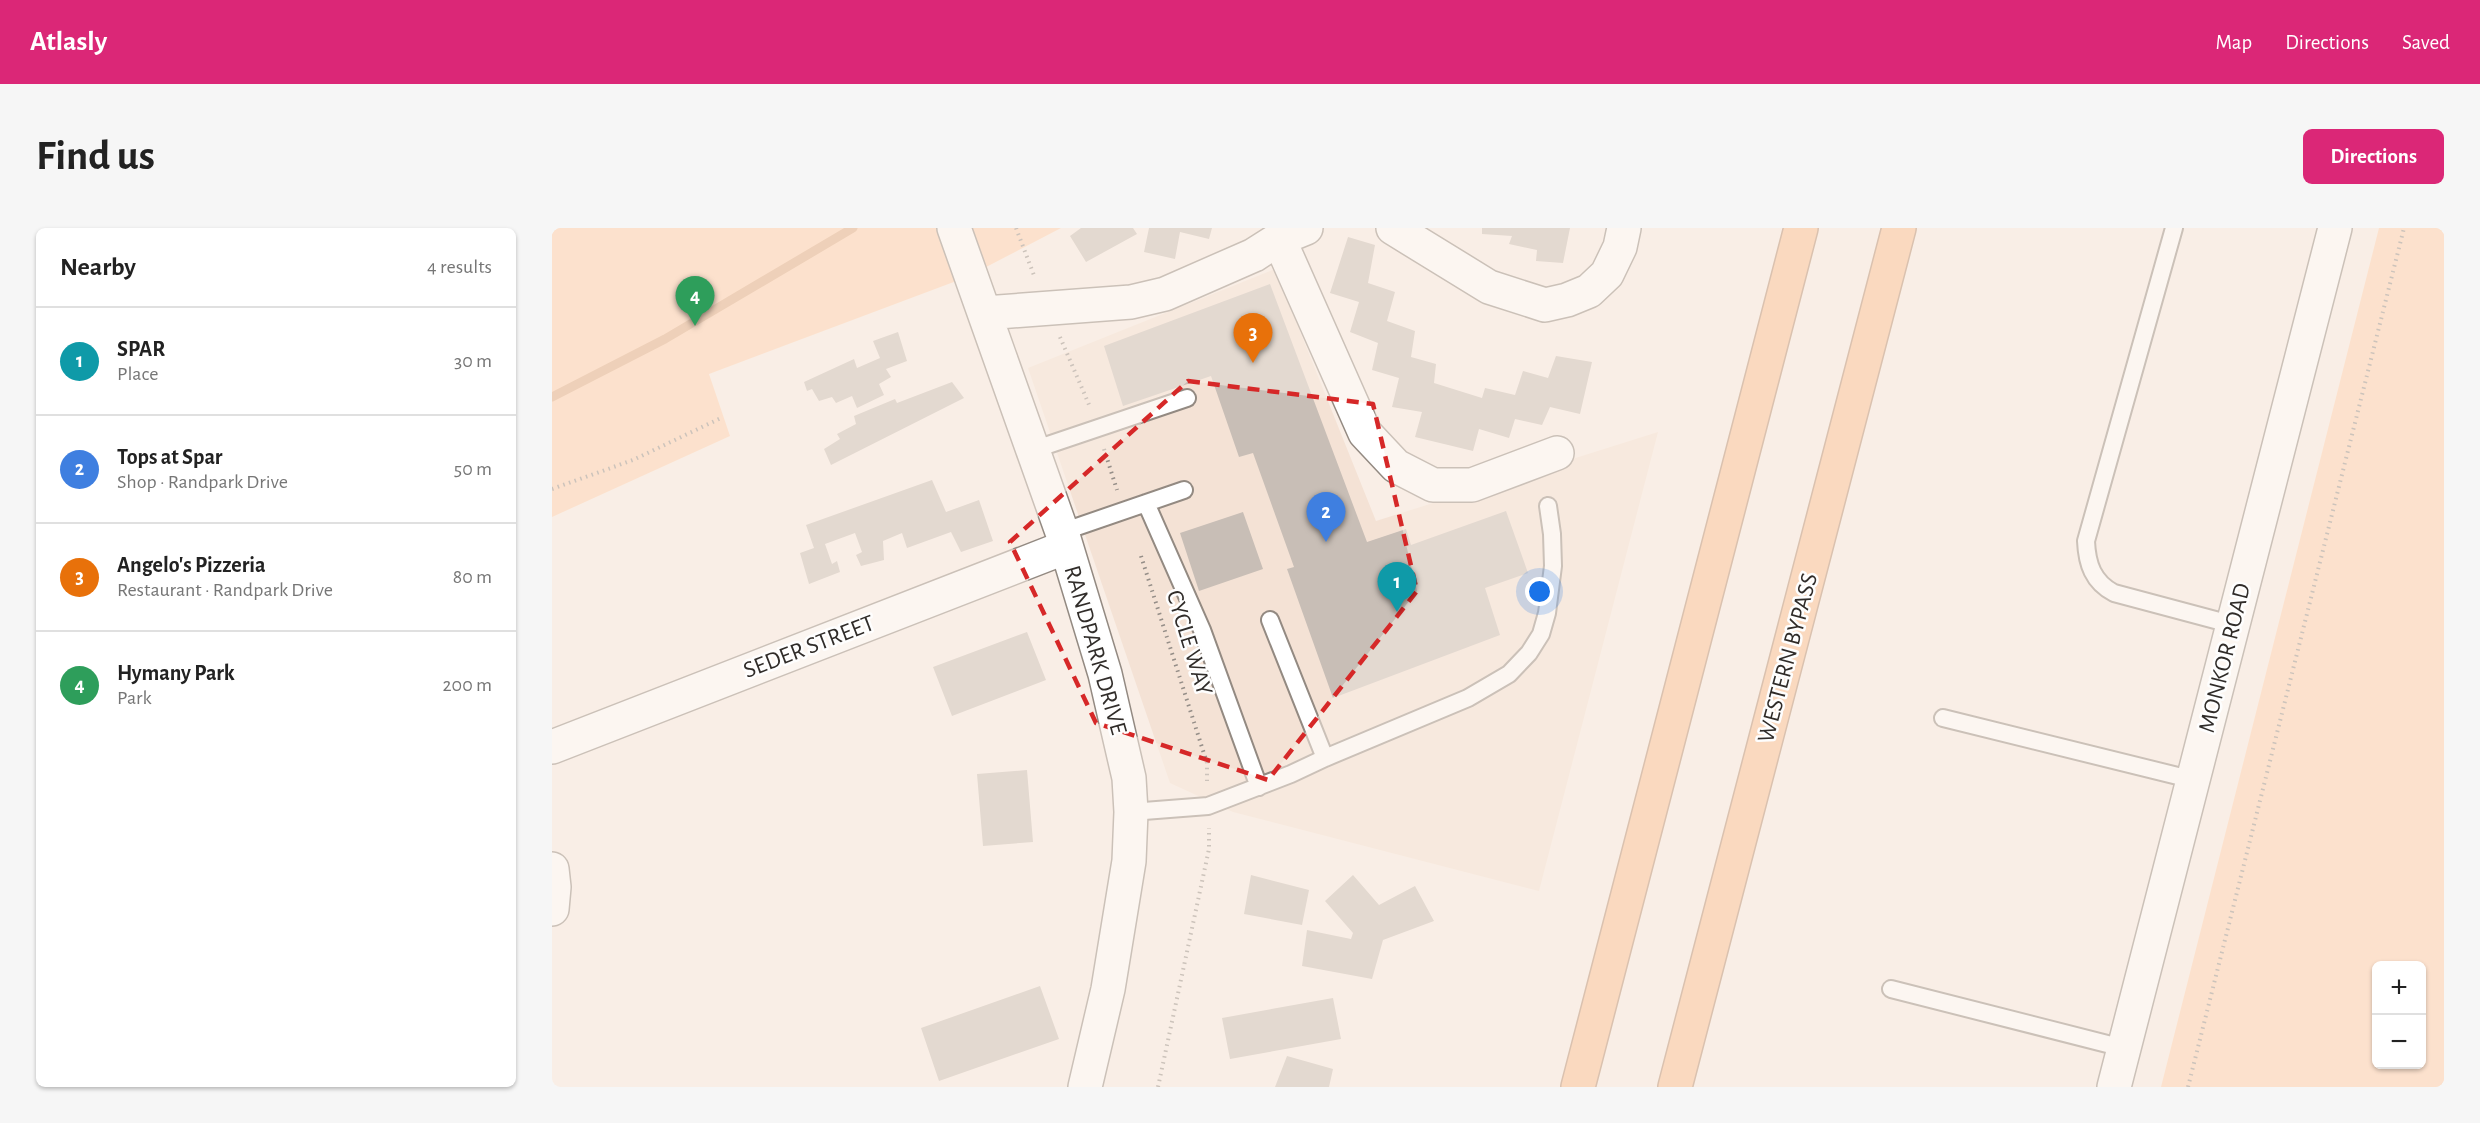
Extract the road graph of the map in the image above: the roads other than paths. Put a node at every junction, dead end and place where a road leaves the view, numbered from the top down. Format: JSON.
{"nodes":[{"id":1,"x":954,"y":228,"type":"edge"},
{"id":2,"x":1393,"y":228,"type":"edge"},
{"id":3,"x":1624,"y":228,"type":"edge"},
{"id":4,"x":1801,"y":228,"type":"edge"},
{"id":5,"x":1899,"y":228,"type":"edge"},
{"id":6,"x":2174,"y":228,"type":"edge"},
{"id":7,"x":2335,"y":228,"type":"edge"},
{"id":8,"x":1293,"y":233,"type":"edge"},
{"id":9,"x":985,"y":313,"type":"junction"},
{"id":10,"x":1187,"y":398,"type":"dead end"},
{"id":11,"x":1033,"y":450,"type":"junction"},
{"id":12,"x":1557,"y":453,"type":"dead end"},
{"id":13,"x":1184,"y":490,"type":"dead end"},
{"id":14,"x":1146,"y":503,"type":"junction"},
{"id":15,"x":1548,"y":506,"type":"dead end"},
{"id":16,"x":1064,"y":540,"type":"junction"},
{"id":17,"x":1270,"y":620,"type":"dead end"},
{"id":18,"x":2234,"y":625,"type":"junction"},
{"id":19,"x":1943,"y":718,"type":"dead end"},
{"id":20,"x":552,"y":747,"type":"edge"},
{"id":21,"x":1325,"y":758,"type":"junction"},
{"id":22,"x":2194,"y":780,"type":"junction"},
{"id":23,"x":1259,"y":787,"type":"junction"},
{"id":24,"x":1131,"y":812,"type":"junction"},
{"id":25,"x":552,"y":869,"type":"edge"},
{"id":26,"x":552,"y":909,"type":"edge"},
{"id":27,"x":1891,"y":989,"type":"dead end"},
{"id":28,"x":2123,"y":1048,"type":"junction"},
{"id":29,"x":1085,"y":1087,"type":"edge"},
{"id":30,"x":1578,"y":1087,"type":"edge"},
{"id":31,"x":1675,"y":1087,"type":"edge"},
{"id":32,"x":2114,"y":1087,"type":"edge"}],
"edges":[{"from":1,"to":9,"type":"street","name":"RANDPARK DRIVE"},
{"from":2,"to":3,"type":"street"},
{"from":4,"to":30,"type":"highway"},
{"from":5,"to":31,"type":"highway","name":"WESTERN BYPASS"},
{"from":6,"to":18,"type":"lane"},
{"from":7,"to":18,"type":"street","name":"MONKOR ROAD"},
{"from":8,"to":9,"type":"street"},
{"from":8,"to":12,"type":"street"},
{"from":9,"to":11,"type":"street","name":"RANDPARK DRIVE"},
{"from":10,"to":11,"type":"lane"},
{"from":11,"to":16,"type":"street","name":"RANDPARK DRIVE"},
{"from":13,"to":14,"type":"lane"},
{"from":14,"to":16,"type":"lane"},
{"from":14,"to":23,"type":"lane"},
{"from":15,"to":21,"type":"lane"},
{"from":16,"to":20,"type":"street","name":"SEDER STREET"},
{"from":16,"to":24,"type":"street","name":"RANDPARK DRIVE"},
{"from":17,"to":21,"type":"lane"},
{"from":18,"to":22,"type":"street","name":"MONKOR ROAD"},
{"from":19,"to":22,"type":"lane"},
{"from":21,"to":23,"type":"lane"},
{"from":22,"to":28,"type":"street","name":"MONKOR ROAD"},
{"from":23,"to":24,"type":"lane"},
{"from":24,"to":29,"type":"street","name":"RANDPARK DRIVE"},
{"from":25,"to":26,"type":"street"},
{"from":27,"to":28,"type":"lane"},
{"from":28,"to":32,"type":"street","name":"MONKOR ROAD"}]}
